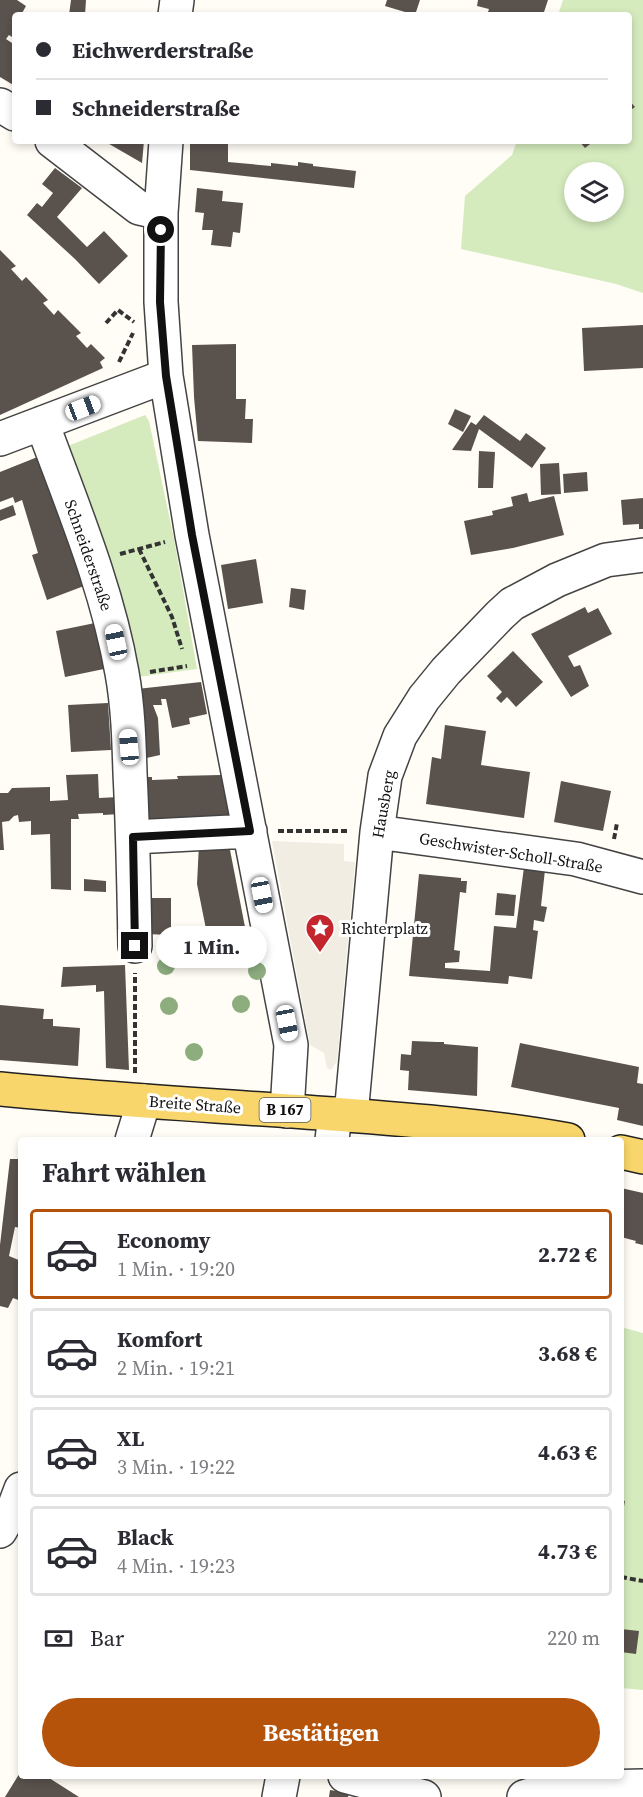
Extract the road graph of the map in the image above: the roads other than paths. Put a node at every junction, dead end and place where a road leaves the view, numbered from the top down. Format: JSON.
{"nodes":[{"id":1,"x":56,"y":144,"type":"edge"},
{"id":2,"x":166,"y":144,"type":"edge"},
{"id":3,"x":161,"y":213,"type":"junction"},
{"id":4,"x":166,"y":376,"type":"junction"},
{"id":5,"x":42,"y":423,"type":"junction"},
{"id":6,"x":0,"y":439,"type":"edge"},
{"id":7,"x":643,"y":555,"type":"edge"},
{"id":8,"x":250,"y":831,"type":"junction"},
{"id":9,"x":364,"y":832,"type":"junction"},
{"id":10,"x":133,"y":837,"type":"junction"},
{"id":11,"x":643,"y":877,"type":"edge"},
{"id":12,"x":135,"y":946,"type":"road end"},
{"id":13,"x":139,"y":1088,"type":"junction"},
{"id":14,"x":0,"y":1089,"type":"edge"},
{"id":15,"x":287,"y":1110,"type":"junction"},
{"id":16,"x":339,"y":1123,"type":"edge"},
{"id":17,"x":132,"y":1137,"type":"edge"},
{"id":18,"x":552,"y":1137,"type":"edge"},
{"id":19,"x":624,"y":1153,"type":"edge"},
{"id":20,"x":643,"y":1157,"type":"edge"},
{"id":21,"x":18,"y":1497,"type":"edge"},
{"id":22,"x":0,"y":1531,"type":"edge"},
{"id":23,"x":282,"y":1779,"type":"edge"},
{"id":24,"x":356,"y":1779,"type":"edge"},
{"id":25,"x":643,"y":1786,"type":"edge"},
{"id":26,"x":279,"y":1797,"type":"edge"},
{"id":27,"x":424,"y":1797,"type":"edge"},
{"id":28,"x":524,"y":1797,"type":"edge"}],
"edges":[{"from":1,"to":3,"type":"street"},
{"from":2,"to":3,"type":"street"},
{"from":3,"to":4,"type":"street"},
{"from":4,"to":5,"type":"street"},
{"from":4,"to":8,"type":"street"},
{"from":5,"to":6,"type":"street"},
{"from":5,"to":10,"type":"street","name":"Schneiderstraße"},
{"from":7,"to":9,"type":"street","name":"Hausberg"},
{"from":8,"to":10,"type":"street"},
{"from":8,"to":15,"type":"street"},
{"from":9,"to":11,"type":"street","name":"Geschwister-Scholl-Straße"},
{"from":9,"to":16,"type":"street","name":"Hausberg"},
{"from":10,"to":12,"type":"street","name":"Schneiderstraße"},
{"from":13,"to":14,"type":"main road","name":"Breite Straße","number":"B 167"},
{"from":13,"to":15,"type":"main road","name":"Breite Straße","number":"B 167"},
{"from":13,"to":17,"type":"street"},
{"from":15,"to":16,"type":"main road","name":"Breite Straße","number":"B 167"},
{"from":16,"to":18,"type":"main road","name":"Breite Straße","number":"B 167"},
{"from":19,"to":20,"type":"main road"},
{"from":21,"to":22,"type":"street"},
{"from":23,"to":26,"type":"street"},
{"from":24,"to":27,"type":"street"},
{"from":25,"to":28,"type":"street"}]}
